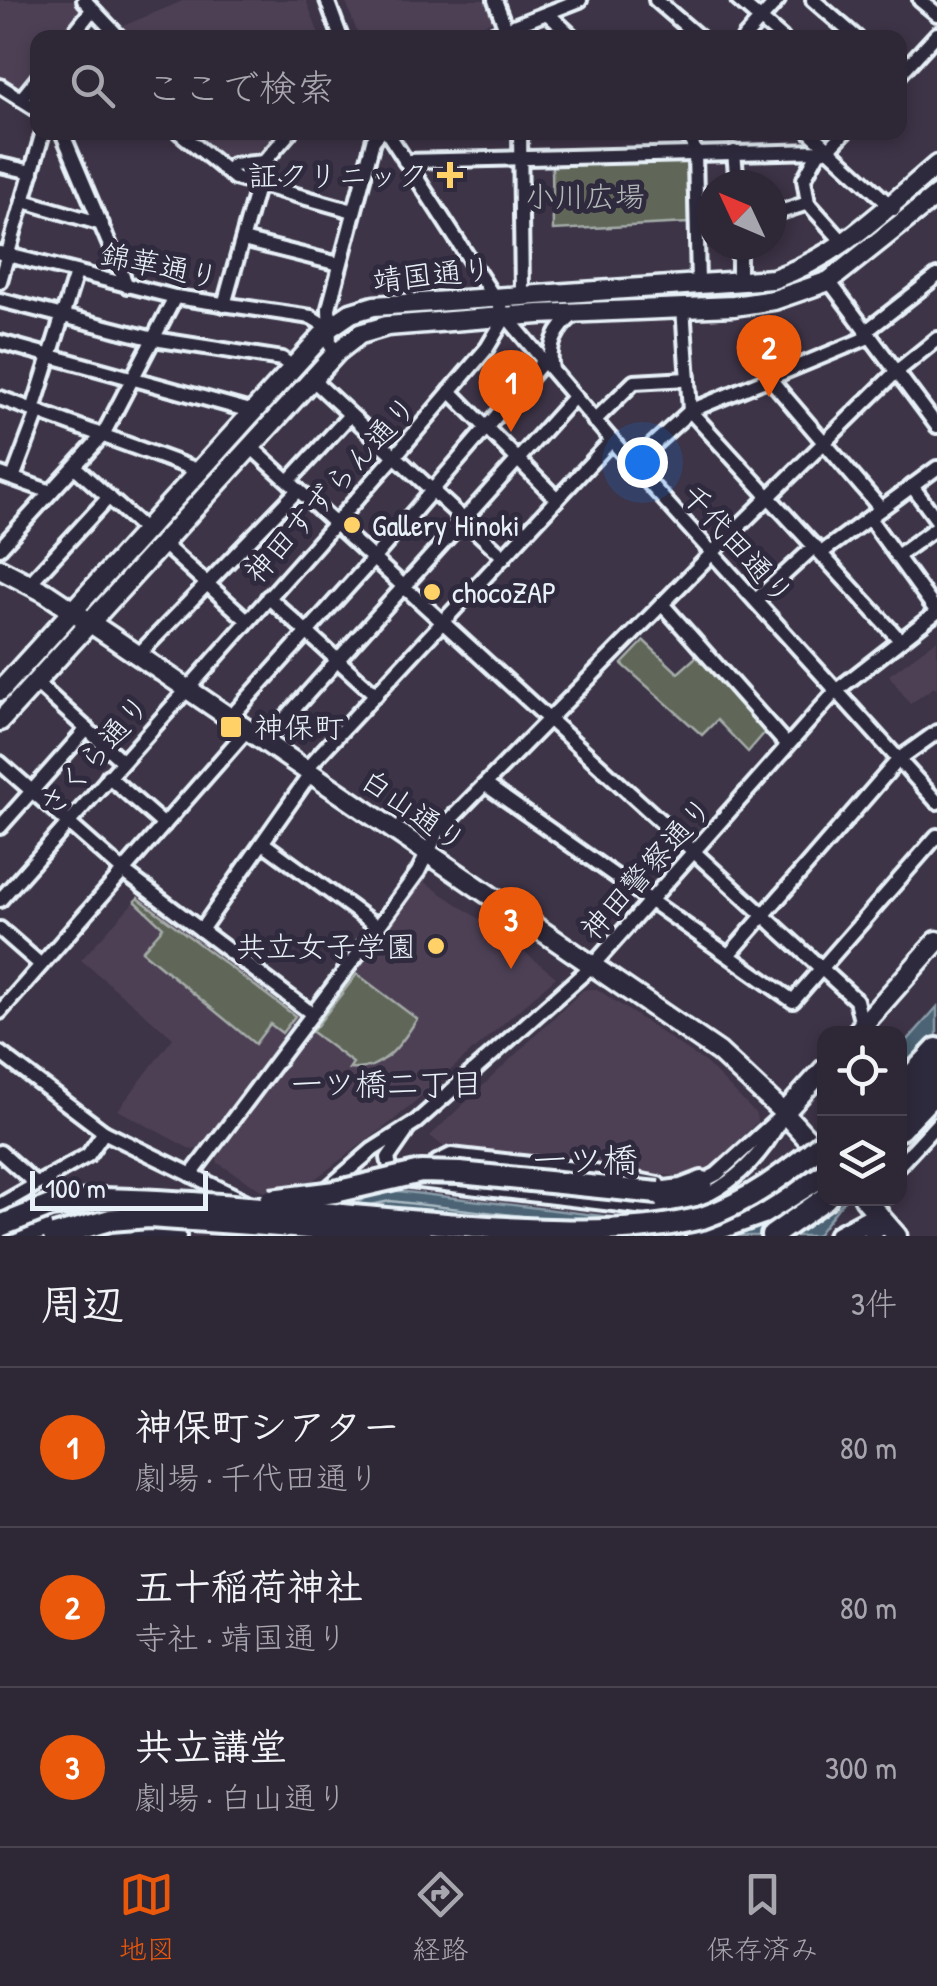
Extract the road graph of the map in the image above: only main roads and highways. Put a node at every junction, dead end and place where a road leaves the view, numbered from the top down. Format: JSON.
{"nodes":[{"id":1,"x":937,"y":165,"type":"edge"},
{"id":2,"x":937,"y":195,"type":"edge"},
{"id":3,"x":0,"y":569,"type":"edge"},
{"id":4,"x":72,"y":610,"type":"junction"},
{"id":5,"x":89,"y":622,"type":"junction"},
{"id":6,"x":0,"y":691,"type":"edge"},
{"id":7,"x":0,"y":721,"type":"edge"},
{"id":8,"x":937,"y":941,"type":"edge"},
{"id":9,"x":862,"y":1026,"type":"edge"},
{"id":10,"x":937,"y":1032,"type":"edge"},
{"id":11,"x":937,"y":1049,"type":"edge"},
{"id":12,"x":907,"y":1062,"type":"edge"},
{"id":13,"x":937,"y":1070,"type":"edge"},
{"id":14,"x":817,"y":1077,"type":"edge"},
{"id":15,"x":907,"y":1081,"type":"edge"},
{"id":16,"x":937,"y":1090,"type":"edge"},
{"id":17,"x":907,"y":1100,"type":"edge"},
{"id":18,"x":784,"y":1113,"type":"junction"},
{"id":19,"x":907,"y":1122,"type":"edge"},
{"id":20,"x":817,"y":1141,"type":"edge"},
{"id":21,"x":817,"y":1143,"type":"edge"},
{"id":22,"x":817,"y":1168,"type":"edge"},
{"id":23,"x":817,"y":1179,"type":"edge"},
{"id":24,"x":702,"y":1182,"type":"road end"},
{"id":25,"x":817,"y":1204,"type":"edge"},
{"id":26,"x":204,"y":1206,"type":"junction"},
{"id":27,"x":876,"y":1212,"type":"edge"},
{"id":28,"x":0,"y":1226,"type":"edge"},
{"id":29,"x":240,"y":1229,"type":"edge"},
{"id":30,"x":854,"y":1234,"type":"edge"},
{"id":31,"x":19,"y":1236,"type":"edge"},
{"id":32,"x":54,"y":1236,"type":"edge"},
{"id":33,"x":73,"y":1236,"type":"edge"},
{"id":34,"x":175,"y":1236,"type":"edge"},
{"id":35,"x":324,"y":1236,"type":"edge"},
{"id":36,"x":420,"y":1236,"type":"edge"},
{"id":37,"x":697,"y":1236,"type":"edge"},
{"id":38,"x":753,"y":1236,"type":"edge"},
{"id":39,"x":772,"y":1236,"type":"edge"}],
"edges":[{"from":1,"to":4,"type":"main road","name":"靖国通り"},
{"from":2,"to":5,"type":"main road","name":"靖国通り"},
{"from":3,"to":4,"type":"main road","name":"白山通り"},
{"from":4,"to":5,"type":"main road","name":"白山通り"},
{"from":4,"to":6,"type":"main road","name":"靖国通り"},
{"from":5,"to":7,"type":"main road","name":"靖国通り"},
{"from":5,"to":18,"type":"main road","name":"白山通り"},
{"from":8,"to":9,"type":"main road"},
{"from":10,"to":12,"type":"highway"},
{"from":11,"to":15,"type":"highway"},
{"from":13,"to":17,"type":"highway"},
{"from":14,"to":18,"type":"main road"},
{"from":16,"to":19,"type":"highway"},
{"from":18,"to":20,"type":"main road","name":"白山通り"},
{"from":21,"to":26,"type":"highway","bridge":true},
{"from":22,"to":38,"type":"highway"},
{"from":23,"to":37,"type":"highway"},
{"from":24,"to":26,"type":"highway","bridge":true},
{"from":25,"to":39,"type":"highway"},
{"from":26,"to":28,"type":"highway","bridge":true},
{"from":27,"to":30,"type":"highway"},
{"from":29,"to":31,"type":"highway","bridge":true},
{"from":29,"to":32,"type":"highway","bridge":true},
{"from":29,"to":35,"type":"highway","bridge":true},
{"from":29,"to":36,"type":"highway","bridge":true},
{"from":33,"to":34,"type":"highway"}]}
